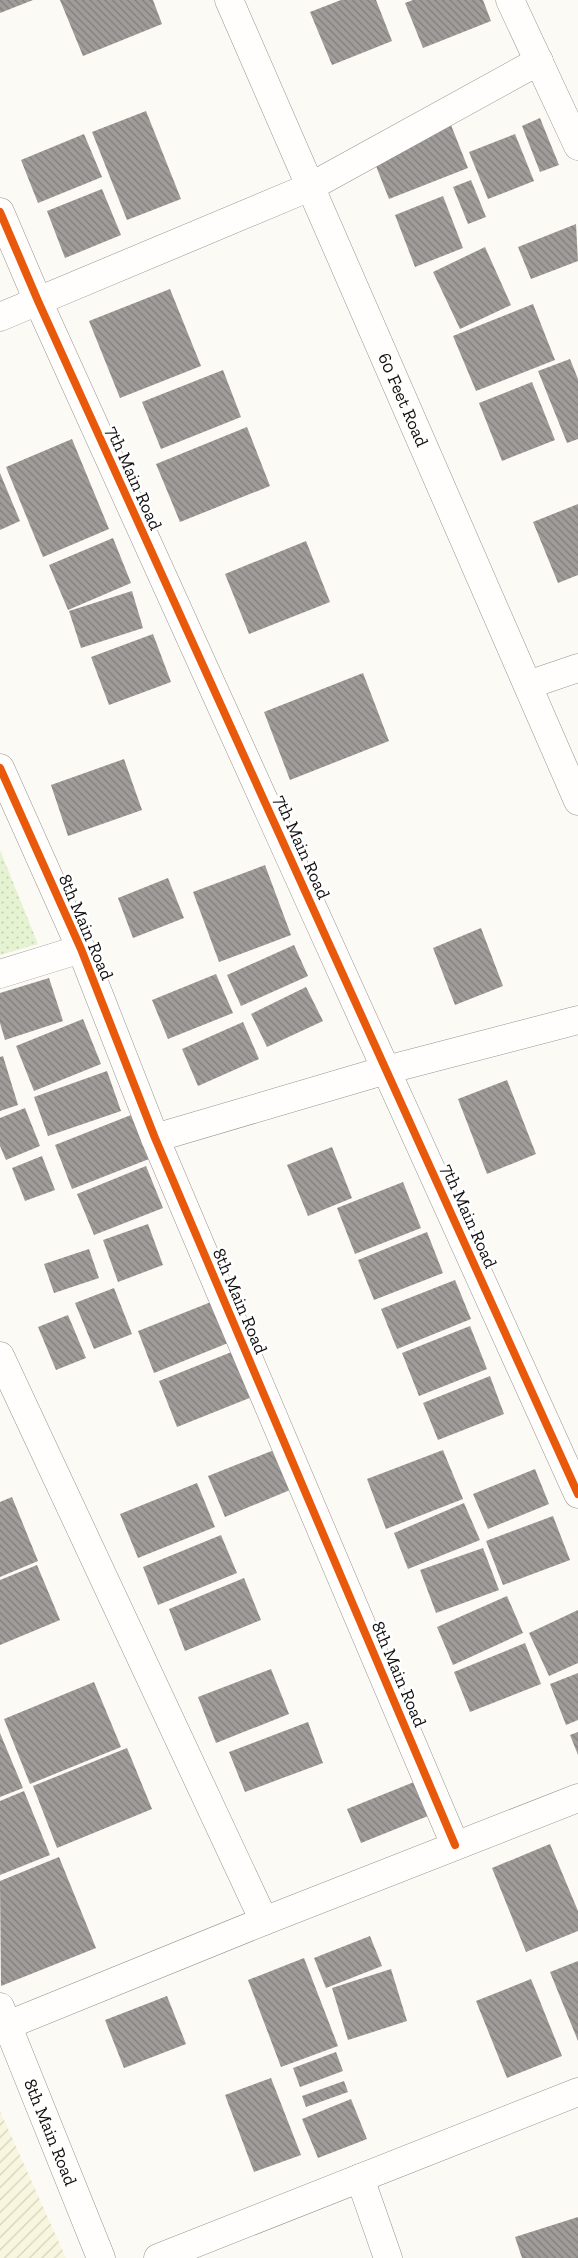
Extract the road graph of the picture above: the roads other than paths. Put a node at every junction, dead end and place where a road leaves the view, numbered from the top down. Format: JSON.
{"nodes":[{"id":1,"x":229,"y":0,"type":"edge"},
{"id":2,"x":510,"y":0,"type":"edge"},
{"id":3,"x":539,"y":61,"type":"junction"},
{"id":4,"x":578,"y":146,"type":"edge"},
{"id":5,"x":310,"y":187,"type":"junction"},
{"id":6,"x":0,"y":212,"type":"edge"},
{"id":7,"x":38,"y":302,"type":"junction"},
{"id":8,"x":0,"y":317,"type":"edge"},
{"id":9,"x":578,"y":668,"type":"edge"},
{"id":10,"x":528,"y":686,"type":"junction"},
{"id":11,"x":0,"y":768,"type":"edge"},
{"id":12,"x":578,"y":801,"type":"edge"},
{"id":13,"x":10,"y":819,"type":"edge"},
{"id":14,"x":81,"y":949,"type":"junction"},
{"id":15,"x":0,"y":974,"type":"edge"},
{"id":16,"x":578,"y":1020,"type":"edge"},
{"id":17,"x":386,"y":1070,"type":"junction"},
{"id":18,"x":155,"y":1138,"type":"junction"},
{"id":19,"x":0,"y":1356,"type":"edge"},
{"id":20,"x":578,"y":1494,"type":"edge"},
{"id":21,"x":578,"y":1798,"type":"edge"},
{"id":22,"x":455,"y":1845,"type":"junction"},
{"id":23,"x":264,"y":1921,"type":"junction"},
{"id":24,"x":4,"y":2016,"type":"edge"},
{"id":25,"x":578,"y":2092,"type":"edge"},
{"id":26,"x":360,"y":2178,"type":"junction"},
{"id":27,"x":101,"y":2258,"type":"edge"},
{"id":28,"x":158,"y":2258,"type":"edge"},
{"id":29,"x":388,"y":2258,"type":"edge"}],
"edges":[{"from":1,"to":5,"type":"street","name":"60 Feet Road"},
{"from":2,"to":3,"type":"street"},
{"from":3,"to":4,"type":"street"},
{"from":3,"to":5,"type":"street"},
{"from":5,"to":7,"type":"street"},
{"from":5,"to":10,"type":"street","name":"60 Feet Road"},
{"from":6,"to":7,"type":"street","name":"7th Main Road"},
{"from":7,"to":8,"type":"street"},
{"from":7,"to":17,"type":"street","name":"7th Main Road"},
{"from":9,"to":10,"type":"street"},
{"from":10,"to":12,"type":"street","name":"60 Feet Road"},
{"from":11,"to":13,"type":"street","name":"8th Main Road"},
{"from":13,"to":14,"type":"street","name":"8th Main Road"},
{"from":14,"to":15,"type":"street"},
{"from":14,"to":18,"type":"street","name":"8th Main Road"},
{"from":16,"to":17,"type":"street"},
{"from":17,"to":18,"type":"street"},
{"from":17,"to":20,"type":"street","name":"7th Main Road"},
{"from":18,"to":22,"type":"street","name":"8th Main Road"},
{"from":19,"to":23,"type":"street"},
{"from":21,"to":22,"type":"street"},
{"from":22,"to":23,"type":"street"},
{"from":23,"to":24,"type":"street"},
{"from":24,"to":27,"type":"street","name":"8th Main Road"},
{"from":25,"to":26,"type":"street"},
{"from":26,"to":28,"type":"street"},
{"from":26,"to":29,"type":"street"}]}
